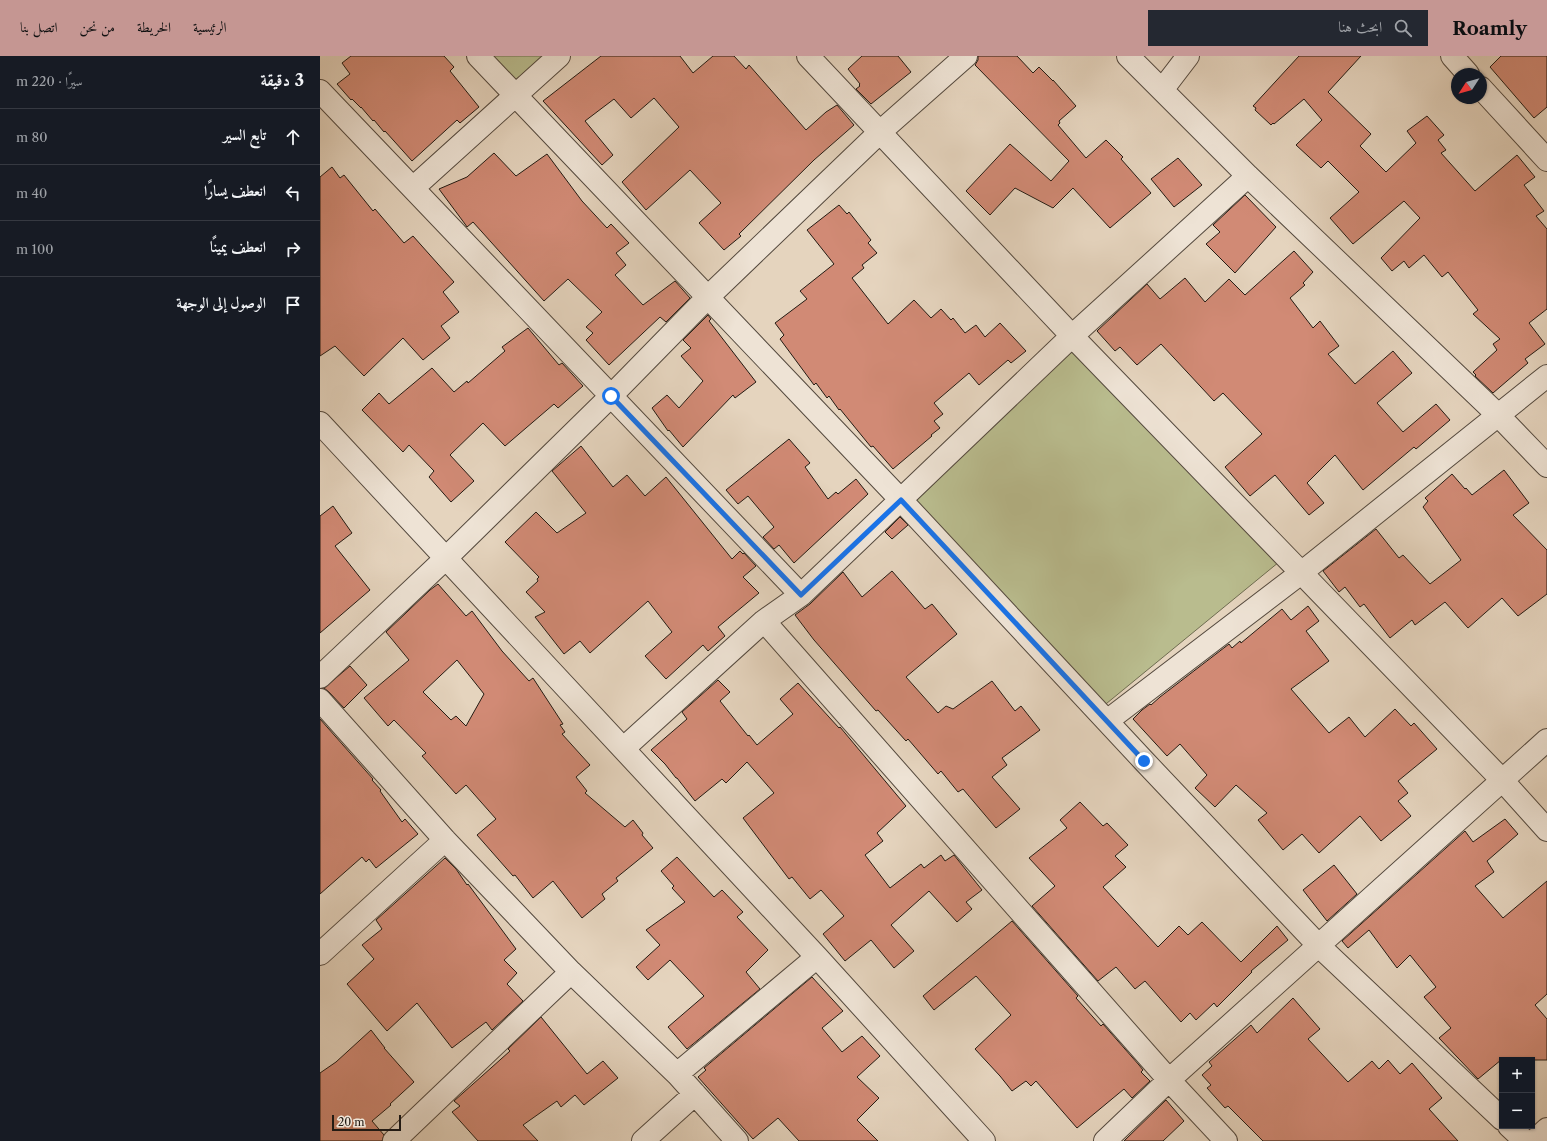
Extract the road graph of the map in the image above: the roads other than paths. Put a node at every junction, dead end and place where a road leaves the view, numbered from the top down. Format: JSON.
{"nodes":[{"id":1,"x":478,"y":56,"type":"edge"},
{"id":2,"x":559,"y":56,"type":"edge"},
{"id":3,"x":808,"y":56,"type":"edge"},
{"id":4,"x":966,"y":56,"type":"edge"},
{"id":5,"x":1128,"y":56,"type":"edge"},
{"id":6,"x":1188,"y":56,"type":"edge"},
{"id":7,"x":1452,"y":56,"type":"edge"},
{"id":8,"x":1463,"y":68,"type":"edge"},
{"id":9,"x":1162,"y":90,"type":"junction"},
{"id":10,"x":320,"y":91,"type":"edge"},
{"id":11,"x":516,"y":95,"type":"junction"},
{"id":12,"x":1487,"y":95,"type":"edge"},
{"id":13,"x":880,"y":132,"type":"junction"},
{"id":14,"x":1547,"y":160,"type":"edge"},
{"id":15,"x":1248,"y":176,"type":"junction"},
{"id":16,"x":413,"y":188,"type":"junction"},
{"id":17,"x":708,"y":297,"type":"junction"},
{"id":18,"x":1072,"y":336,"type":"junction"},
{"id":19,"x":1547,"y":376,"type":"edge"},
{"id":20,"x":611,"y":396,"type":"junction"},
{"id":21,"x":1498,"y":415,"type":"junction"},
{"id":22,"x":320,"y":423,"type":"edge"},
{"id":23,"x":1547,"y":466,"type":"edge"},
{"id":24,"x":901,"y":500,"type":"junction"},
{"id":25,"x":445,"y":559,"type":"junction"},
{"id":26,"x":1301,"y":572,"type":"junction"},
{"id":27,"x":801,"y":595,"type":"junction"},
{"id":28,"x":764,"y":621,"type":"junction"},
{"id":29,"x":320,"y":677,"type":"edge"},
{"id":30,"x":320,"y":700,"type":"edge"},
{"id":31,"x":1107,"y":721,"type":"junction"},
{"id":32,"x":1547,"y":740,"type":"edge"},
{"id":33,"x":624,"y":748,"type":"junction"},
{"id":34,"x":1503,"y":781,"type":"junction"},
{"id":35,"x":1547,"y":830,"type":"edge"},
{"id":36,"x":446,"y":840,"type":"junction"},
{"id":37,"x":1319,"y":946,"type":"junction"},
{"id":38,"x":320,"y":954,"type":"edge"},
{"id":39,"x":817,"y":957,"type":"junction"},
{"id":40,"x":571,"y":972,"type":"junction"},
{"id":41,"x":677,"y":1074,"type":"junction"},
{"id":42,"x":1169,"y":1080,"type":"junction"},
{"id":43,"x":695,"y":1094,"type":"junction"},
{"id":44,"x":1499,"y":1116,"type":"edge"},
{"id":45,"x":1513,"y":1129,"type":"edge"},
{"id":46,"x":1547,"y":1129,"type":"edge"},
{"id":47,"x":394,"y":1141,"type":"edge"},
{"id":48,"x":643,"y":1141,"type":"edge"},
{"id":49,"x":737,"y":1141,"type":"edge"},
{"id":50,"x":984,"y":1141,"type":"edge"},
{"id":51,"x":1105,"y":1141,"type":"edge"},
{"id":52,"x":1226,"y":1141,"type":"edge"},
{"id":53,"x":1525,"y":1141,"type":"edge"},
{"id":54,"x":1534,"y":1141,"type":"edge"}],
"edges":[{"from":1,"to":11,"type":"street"},
{"from":2,"to":11,"type":"street"},
{"from":3,"to":13,"type":"street"},
{"from":4,"to":13,"type":"street"},
{"from":5,"to":9,"type":"street"},
{"from":6,"to":9,"type":"street"},
{"from":7,"to":8,"type":"street"},
{"from":9,"to":15,"type":"street"},
{"from":10,"to":16,"type":"street"},
{"from":11,"to":16,"type":"street"},
{"from":11,"to":17,"type":"street"},
{"from":12,"to":14,"type":"street"},
{"from":13,"to":17,"type":"street"},
{"from":13,"to":18,"type":"street"},
{"from":15,"to":18,"type":"street"},
{"from":15,"to":21,"type":"street"},
{"from":16,"to":20,"type":"street"},
{"from":17,"to":20,"type":"street"},
{"from":17,"to":24,"type":"street"},
{"from":18,"to":24,"type":"street"},
{"from":18,"to":26,"type":"street"},
{"from":19,"to":21,"type":"street"},
{"from":20,"to":25,"type":"street"},
{"from":20,"to":27,"type":"street"},
{"from":21,"to":23,"type":"street"},
{"from":21,"to":26,"type":"street"},
{"from":22,"to":25,"type":"street"},
{"from":24,"to":27,"type":"street"},
{"from":24,"to":31,"type":"street"},
{"from":25,"to":29,"type":"street"},
{"from":25,"to":33,"type":"street"},
{"from":26,"to":31,"type":"street"},
{"from":26,"to":34,"type":"street"},
{"from":27,"to":28,"type":"street"},
{"from":28,"to":33,"type":"street"},
{"from":28,"to":42,"type":"street"},
{"from":30,"to":36,"type":"street"},
{"from":31,"to":37,"type":"street"},
{"from":32,"to":34,"type":"street"},
{"from":33,"to":39,"type":"street"},
{"from":34,"to":35,"type":"street"},
{"from":34,"to":37,"type":"street"},
{"from":36,"to":38,"type":"street"},
{"from":36,"to":40,"type":"street"},
{"from":37,"to":42,"type":"street"},
{"from":37,"to":44,"type":"street"},
{"from":39,"to":41,"type":"street"},
{"from":39,"to":50,"type":"street"},
{"from":40,"to":41,"type":"street"},
{"from":40,"to":47,"type":"street"},
{"from":41,"to":43,"type":"street"},
{"from":42,"to":51,"type":"street"},
{"from":42,"to":52,"type":"street"},
{"from":43,"to":48,"type":"street"},
{"from":43,"to":49,"type":"street"},
{"from":45,"to":53,"type":"street"},
{"from":46,"to":54,"type":"street"}]}
